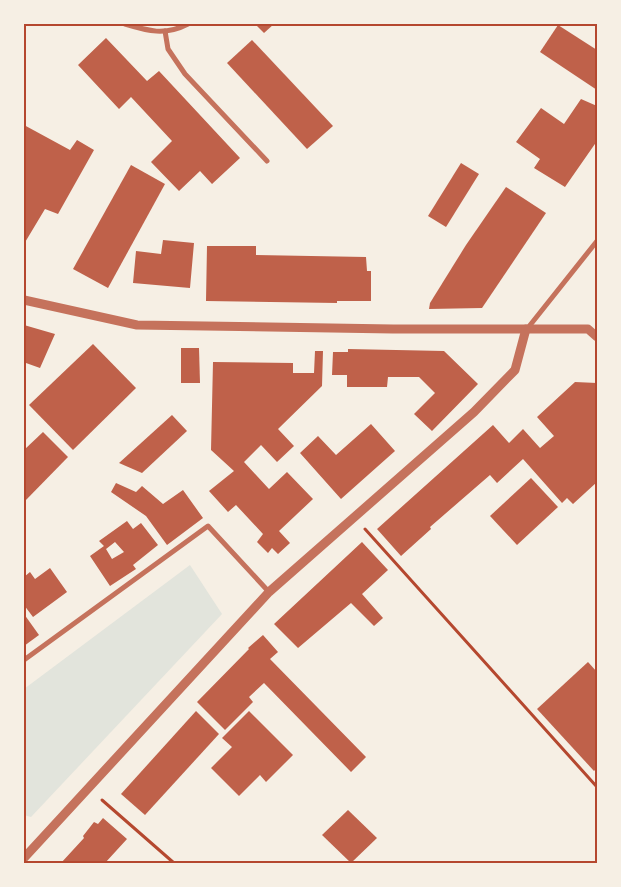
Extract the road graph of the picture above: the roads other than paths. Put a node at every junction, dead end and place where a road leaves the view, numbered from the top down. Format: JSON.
{"nodes":[{"id":1,"x":124,"y":24,"type":"edge"},
{"id":2,"x":188,"y":24,"type":"edge"},
{"id":3,"x":165,"y":31,"type":"junction"},
{"id":4,"x":267,"y":162,"type":"dead end"},
{"id":5,"x":597,"y":241,"type":"edge"},
{"id":6,"x":24,"y":300,"type":"edge"},
{"id":7,"x":526,"y":329,"type":"junction"},
{"id":8,"x":597,"y":336,"type":"edge"},
{"id":9,"x":269,"y":592,"type":"junction"},
{"id":10,"x":24,"y":660,"type":"edge"},
{"id":11,"x":25,"y":855,"type":"edge"}],
"edges":[{"from":1,"to":3,"type":"street"},
{"from":2,"to":3,"type":"street"},
{"from":3,"to":4,"type":"street"},
{"from":5,"to":7,"type":"street"},
{"from":6,"to":7,"type":"street"},
{"from":7,"to":8,"type":"street"},
{"from":7,"to":9,"type":"street"},
{"from":9,"to":10,"type":"street"},
{"from":9,"to":11,"type":"street"}]}
